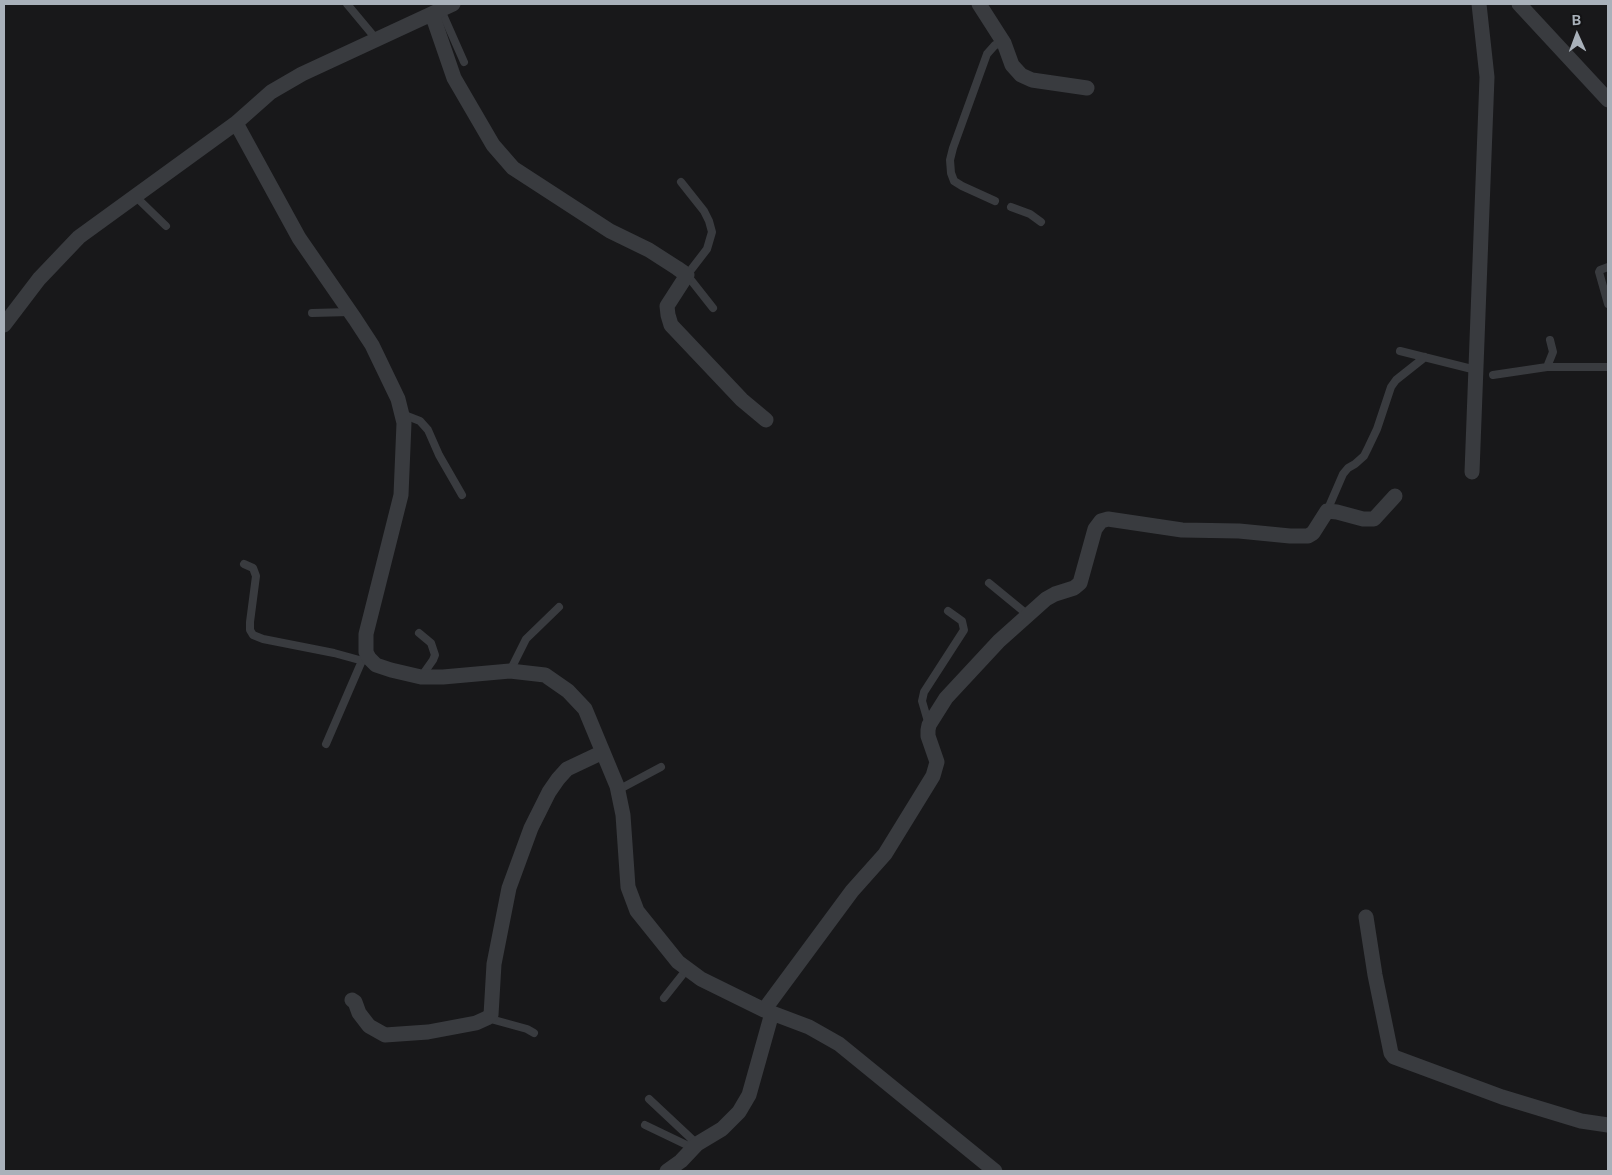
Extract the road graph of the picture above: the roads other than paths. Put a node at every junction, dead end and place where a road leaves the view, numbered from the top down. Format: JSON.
{"nodes":[{"id":1,"x":347,"y":4,"type":"edge"},
{"id":2,"x":978,"y":4,"type":"edge"},
{"id":3,"x":1479,"y":4,"type":"edge"},
{"id":4,"x":1519,"y":4,"type":"edge"},
{"id":5,"x":442,"y":9,"type":"edge"},
{"id":6,"x":377,"y":40,"type":"junction"},
{"id":7,"x":1004,"y":43,"type":"junction"},
{"id":8,"x":464,"y":62,"type":"dead end"},
{"id":9,"x":1087,"y":88,"type":"dead end"},
{"id":10,"x":1608,"y":100,"type":"edge"},
{"id":11,"x":236,"y":123,"type":"junction"},
{"id":12,"x":681,"y":182,"type":"dead end"},
{"id":13,"x":135,"y":196,"type":"junction"},
{"id":14,"x":995,"y":201,"type":"dead end"},
{"id":15,"x":1011,"y":207,"type":"dead end"},
{"id":16,"x":1041,"y":222,"type":"dead end"},
{"id":17,"x":166,"y":226,"type":"dead end"},
{"id":18,"x":1608,"y":267,"type":"edge"},
{"id":19,"x":687,"y":276,"type":"junction"},
{"id":20,"x":1608,"y":304,"type":"edge"},
{"id":21,"x":713,"y":308,"type":"dead end"},
{"id":22,"x":350,"y":312,"type":"junction"},
{"id":23,"x":312,"y":313,"type":"dead end"},
{"id":24,"x":4,"y":326,"type":"edge"},
{"id":25,"x":1550,"y":340,"type":"dead end"},
{"id":26,"x":1400,"y":351,"type":"dead end"},
{"id":27,"x":1425,"y":357,"type":"junction"},
{"id":28,"x":1547,"y":367,"type":"junction"},
{"id":29,"x":1608,"y":367,"type":"edge"},
{"id":30,"x":1482,"y":374,"type":"junction"},
{"id":31,"x":401,"y":414,"type":"junction"},
{"id":32,"x":766,"y":420,"type":"dead end"},
{"id":33,"x":1472,"y":472,"type":"dead end"},
{"id":34,"x":462,"y":496,"type":"dead end"},
{"id":35,"x":1395,"y":496,"type":"dead end"},
{"id":36,"x":1327,"y":511,"type":"junction"},
{"id":37,"x":244,"y":564,"type":"dead end"},
{"id":38,"x":989,"y":583,"type":"dead end"},
{"id":39,"x":559,"y":607,"type":"dead end"},
{"id":40,"x":948,"y":611,"type":"dead end"},
{"id":41,"x":1028,"y":615,"type":"junction"},
{"id":42,"x":419,"y":633,"type":"dead end"},
{"id":43,"x":364,"y":656,"type":"junction"},
{"id":44,"x":510,"y":671,"type":"junction"},
{"id":45,"x":421,"y":677,"type":"junction"},
{"id":46,"x":929,"y":724,"type":"junction"},
{"id":47,"x":326,"y":744,"type":"dead end"},
{"id":48,"x":603,"y":752,"type":"junction"},
{"id":49,"x":661,"y":767,"type":"dead end"},
{"id":50,"x":618,"y":790,"type":"junction"},
{"id":51,"x":1366,"y":917,"type":"dead end"},
{"id":52,"x":687,"y":969,"type":"junction"},
{"id":53,"x":664,"y":998,"type":"dead end"},
{"id":54,"x":352,"y":1000,"type":"dead end"},
{"id":55,"x":768,"y":1011,"type":"junction"},
{"id":56,"x":486,"y":1018,"type":"junction"},
{"id":57,"x":534,"y":1033,"type":"dead end"},
{"id":58,"x":649,"y":1099,"type":"dead end"},
{"id":59,"x":645,"y":1125,"type":"dead end"},
{"id":60,"x":1608,"y":1125,"type":"edge"},
{"id":61,"x":695,"y":1146,"type":"junction"},
{"id":62,"x":667,"y":1171,"type":"edge"},
{"id":63,"x":995,"y":1171,"type":"edge"}],
"edges":[{"from":1,"to":6,"type":"lane"},
{"from":2,"to":7,"type":"street"},
{"from":3,"to":30,"type":"street"},
{"from":4,"to":10,"type":"street"},
{"from":5,"to":6,"type":"street"},
{"from":5,"to":8,"type":"lane"},
{"from":5,"to":19,"type":"street"},
{"from":6,"to":11,"type":"street"},
{"from":7,"to":9,"type":"street"},
{"from":7,"to":14,"type":"lane"},
{"from":11,"to":13,"type":"street"},
{"from":11,"to":22,"type":"street"},
{"from":12,"to":19,"type":"lane"},
{"from":13,"to":17,"type":"lane"},
{"from":13,"to":24,"type":"street"},
{"from":15,"to":16,"type":"lane"},
{"from":18,"to":20,"type":"lane"},
{"from":19,"to":21,"type":"lane"},
{"from":19,"to":32,"type":"street"},
{"from":22,"to":23,"type":"lane"},
{"from":22,"to":31,"type":"street"},
{"from":25,"to":28,"type":"lane"},
{"from":26,"to":27,"type":"lane"},
{"from":27,"to":30,"type":"lane"},
{"from":27,"to":36,"type":"lane"},
{"from":28,"to":29,"type":"lane"},
{"from":28,"to":30,"type":"lane"},
{"from":30,"to":33,"type":"street"},
{"from":31,"to":34,"type":"lane"},
{"from":31,"to":43,"type":"street"},
{"from":35,"to":36,"type":"street"},
{"from":36,"to":41,"type":"street"},
{"from":37,"to":43,"type":"lane"},
{"from":38,"to":41,"type":"lane"},
{"from":39,"to":44,"type":"lane"},
{"from":40,"to":46,"type":"lane"},
{"from":41,"to":46,"type":"street"},
{"from":42,"to":45,"type":"lane"},
{"from":43,"to":45,"type":"street"},
{"from":43,"to":47,"type":"lane"},
{"from":44,"to":45,"type":"street"},
{"from":44,"to":48,"type":"street"},
{"from":46,"to":55,"type":"street"},
{"from":48,"to":50,"type":"street"},
{"from":48,"to":56,"type":"street"},
{"from":49,"to":50,"type":"lane"},
{"from":50,"to":52,"type":"street"},
{"from":51,"to":60,"type":"street"},
{"from":52,"to":53,"type":"lane"},
{"from":52,"to":55,"type":"street"},
{"from":54,"to":56,"type":"street"},
{"from":55,"to":61,"type":"street"},
{"from":55,"to":63,"type":"street"},
{"from":56,"to":57,"type":"lane"},
{"from":58,"to":61,"type":"lane"},
{"from":59,"to":61,"type":"lane"},
{"from":61,"to":62,"type":"street"}]}
